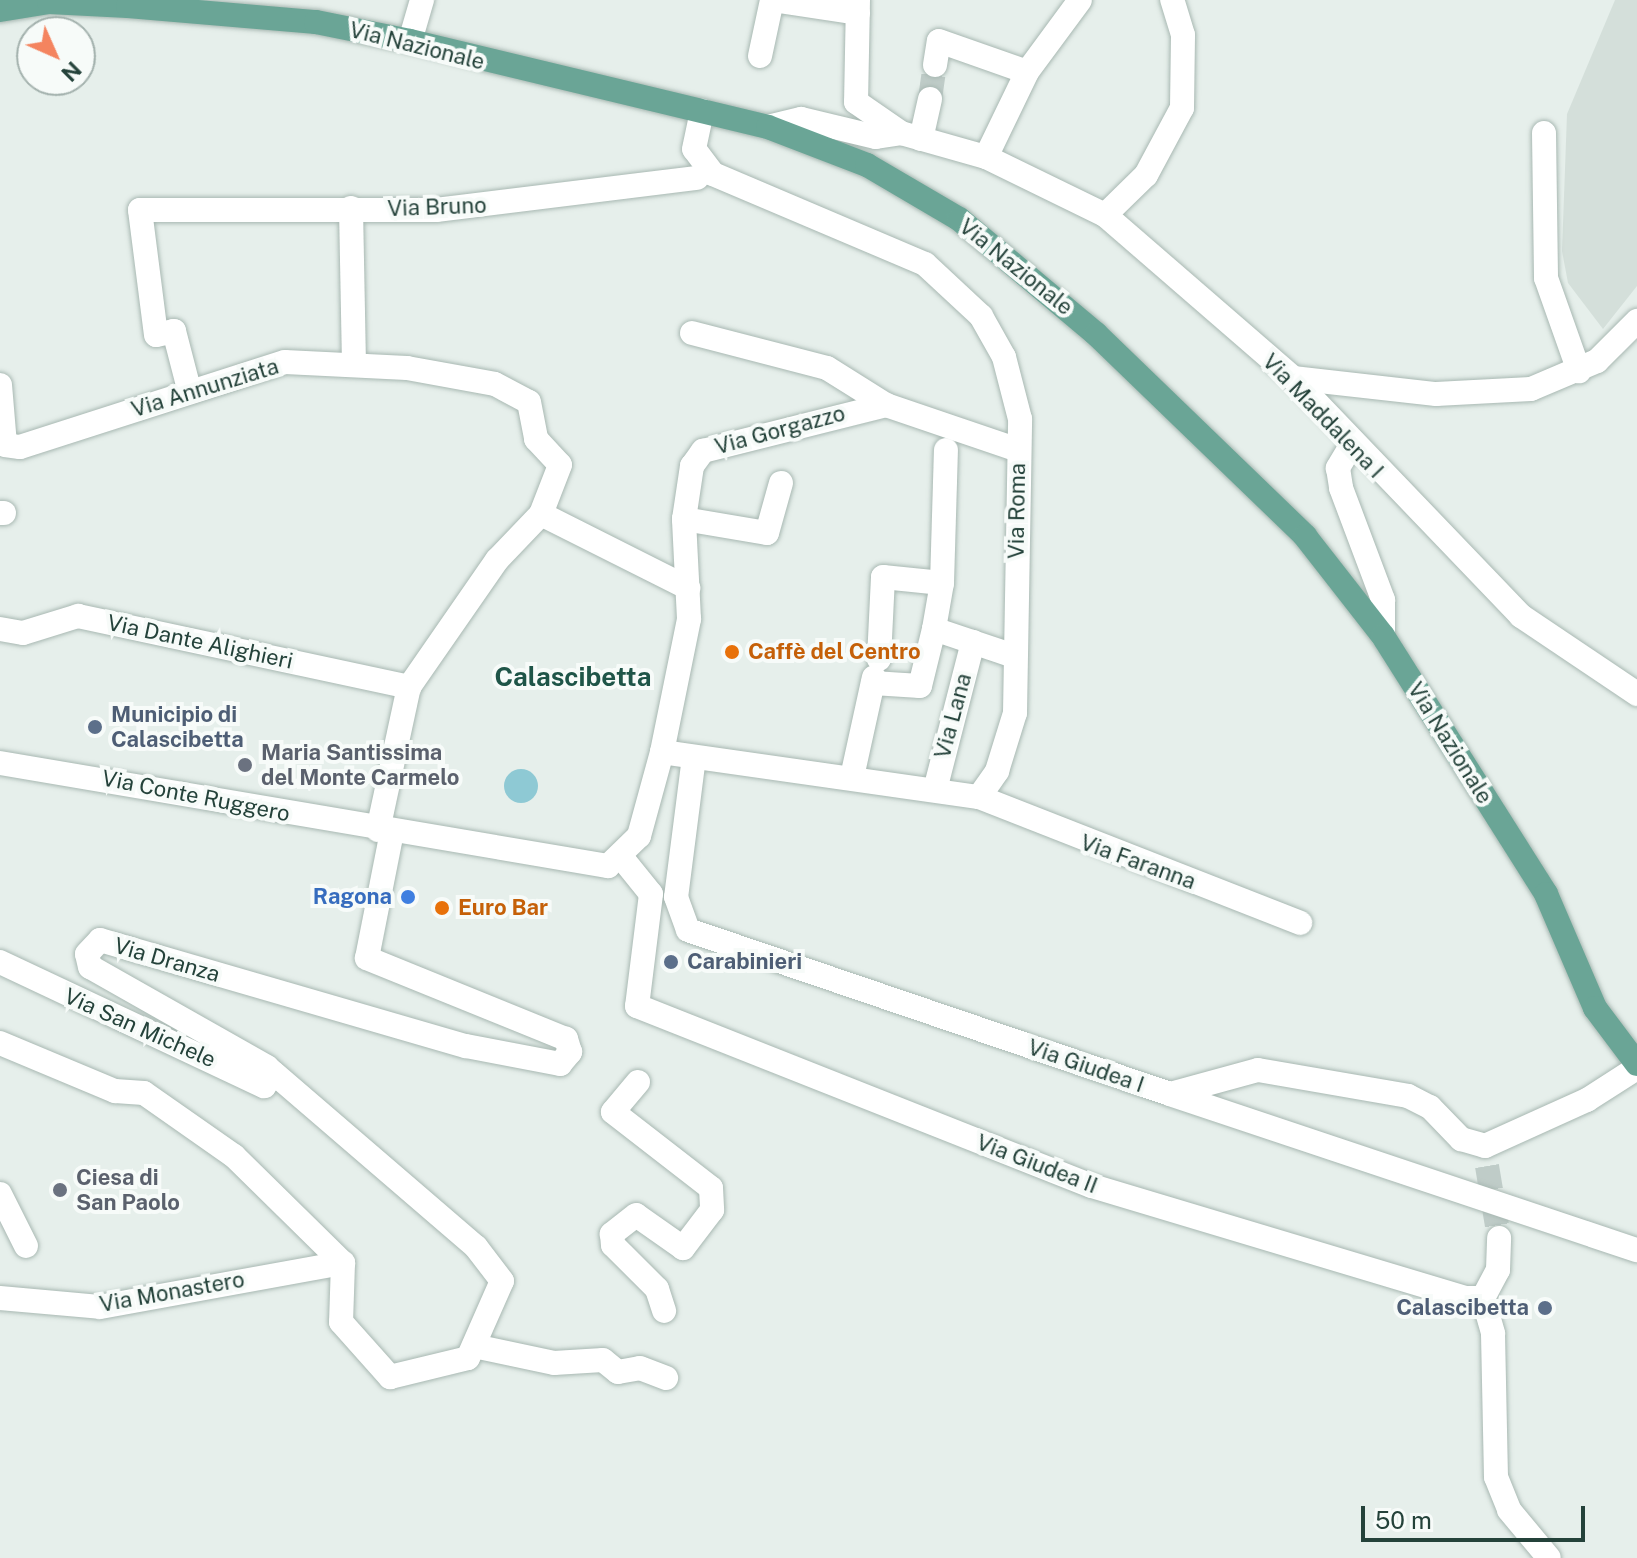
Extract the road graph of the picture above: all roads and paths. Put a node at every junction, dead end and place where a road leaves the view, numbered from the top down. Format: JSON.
{"nodes":[{"id":1,"x":422,"y":0,"type":"edge"},
{"id":2,"x":1080,"y":0,"type":"edge"},
{"id":3,"x":1172,"y":0,"type":"edge"},
{"id":4,"x":149,"y":4,"type":"edge"},
{"id":5,"x":858,"y":6,"type":"edge"},
{"id":6,"x":0,"y":10,"type":"edge"},
{"id":7,"x":410,"y":41,"type":"junction"},
{"id":8,"x":760,"y":56,"type":"dead end"},
{"id":9,"x":935,"y":65,"type":"tunnel mouth"},
{"id":10,"x":1027,"y":72,"type":"junction"},
{"id":11,"x":930,"y":99,"type":"tunnel mouth"},
{"id":12,"x":702,"y":111,"type":"junction"},
{"id":13,"x":768,"y":127,"type":"junction"},
{"id":14,"x":1544,"y":133,"type":"dead end"},
{"id":15,"x":911,"y":136,"type":"junction"},
{"id":16,"x":986,"y":157,"type":"junction"},
{"id":17,"x":697,"y":178,"type":"dead end"},
{"id":18,"x":351,"y":208,"type":"junction"},
{"id":19,"x":1105,"y":215,"type":"junction"},
{"id":20,"x":1637,"y":321,"type":"edge"},
{"id":21,"x":692,"y":333,"type":"dead end"},
{"id":22,"x":354,"y":362,"type":"junction"},
{"id":23,"x":1579,"y":371,"type":"junction"},
{"id":24,"x":1293,"y":378,"type":"junction"},
{"id":25,"x":0,"y":385,"type":"edge"},
{"id":26,"x":189,"y":389,"type":"junction"},
{"id":27,"x":886,"y":405,"type":"junction"},
{"id":28,"x":1351,"y":446,"type":"junction"},
{"id":29,"x":946,"y":450,"type":"dead end"},
{"id":30,"x":1018,"y":450,"type":"junction"},
{"id":31,"x":781,"y":483,"type":"dead end"},
{"id":32,"x":544,"y":509,"type":"junction"},
{"id":33,"x":684,"y":519,"type":"junction"},
{"id":34,"x":942,"y":583,"type":"junction"},
{"id":35,"x":688,"y":588,"type":"junction"},
{"id":36,"x":0,"y":629,"type":"edge"},
{"id":37,"x":934,"y":629,"type":"junction"},
{"id":38,"x":1383,"y":636,"type":"junction"},
{"id":39,"x":973,"y":642,"type":"junction"},
{"id":40,"x":1014,"y":656,"type":"junction"},
{"id":41,"x":875,"y":673,"type":"junction"},
{"id":42,"x":405,"y":686,"type":"junction"},
{"id":43,"x":1637,"y":694,"type":"edge"},
{"id":44,"x":662,"y":752,"type":"junction"},
{"id":45,"x":694,"y":757,"type":"junction"},
{"id":46,"x":0,"y":763,"type":"edge"},
{"id":47,"x":852,"y":777,"type":"junction"},
{"id":48,"x":935,"y":790,"type":"junction"},
{"id":49,"x":979,"y":797,"type":"junction"},
{"id":50,"x":385,"y":831,"type":"junction"},
{"id":51,"x":622,"y":858,"type":"junction"},
{"id":52,"x":1300,"y":923,"type":"dead end"},
{"id":53,"x":0,"y":962,"type":"edge"},
{"id":54,"x":0,"y":1043,"type":"edge"},
{"id":55,"x":1637,"y":1066,"type":"edge"},
{"id":56,"x":274,"y":1073,"type":"junction"},
{"id":57,"x":638,"y":1082,"type":"dead end"},
{"id":58,"x":1170,"y":1094,"type":"junction"},
{"id":59,"x":0,"y":1194,"type":"edge"},
{"id":60,"x":1499,"y":1238,"type":"tunnel mouth"},
{"id":61,"x":26,"y":1246,"type":"dead end"},
{"id":62,"x":1637,"y":1250,"type":"edge"},
{"id":63,"x":343,"y":1263,"type":"junction"},
{"id":64,"x":0,"y":1298,"type":"edge"},
{"id":65,"x":1483,"y":1298,"type":"junction"},
{"id":66,"x":664,"y":1311,"type":"dead end"},
{"id":67,"x":474,"y":1346,"type":"junction"},
{"id":68,"x":666,"y":1378,"type":"dead end"},
{"id":69,"x":1549,"y":1558,"type":"edge"}],
"edges":[{"from":1,"to":7,"type":"street"},
{"from":2,"to":10,"type":"street"},
{"from":3,"to":19,"type":"street"},
{"from":4,"to":6,"type":"main road","name":"Via Nazionale"},
{"from":4,"to":7,"type":"main road","name":"Via Nazionale"},
{"from":5,"to":8,"type":"street"},
{"from":5,"to":15,"type":"street"},
{"from":7,"to":12,"type":"main road","name":"Via Nazionale"},
{"from":9,"to":10,"type":"street"},
{"from":10,"to":16,"type":"street"},
{"from":11,"to":15,"type":"street"},
{"from":12,"to":13,"type":"main road","name":"Via Nazionale"},
{"from":12,"to":30,"type":"street","name":"Via Roma"},
{"from":13,"to":15,"type":"street"},
{"from":13,"to":38,"type":"main road","name":"Via Nazionale"},
{"from":14,"to":23,"type":"street"},
{"from":15,"to":16,"type":"street","name":"Via Maddalena I"},
{"from":16,"to":19,"type":"street","name":"Via Maddalena I"},
{"from":17,"to":18,"type":"street","name":"Via Bruno"},
{"from":18,"to":22,"type":"street"},
{"from":18,"to":26,"type":"street","name":"Via Bruno"},
{"from":19,"to":24,"type":"street","name":"Via Maddalena I"},
{"from":20,"to":23,"type":"street"},
{"from":21,"to":27,"type":"street","name":"Via Gorgazzo"},
{"from":22,"to":26,"type":"street","name":"Via Annunziata"},
{"from":22,"to":32,"type":"street","name":"Via Annunziata"},
{"from":23,"to":24,"type":"street"},
{"from":24,"to":28,"type":"street","name":"Via Maddalena I"},
{"from":25,"to":26,"type":"street","name":"Via Annunziata"},
{"from":27,"to":30,"type":"street","name":"Via Gorgazzo"},
{"from":27,"to":33,"type":"street","name":"Via Gorgazzo"},
{"from":28,"to":38,"type":"street"},
{"from":28,"to":43,"type":"street","name":"Via Maddalena I"},
{"from":29,"to":34,"type":"street"},
{"from":30,"to":40,"type":"street","name":"Via Roma"},
{"from":31,"to":33,"type":"street"},
{"from":32,"to":35,"type":"street"},
{"from":32,"to":42,"type":"street"},
{"from":33,"to":35,"type":"street","name":"Via Gorgazzo"},
{"from":34,"to":37,"type":"street"},
{"from":34,"to":41,"type":"street"},
{"from":35,"to":44,"type":"street","name":"Via Gorgazzo"},
{"from":36,"to":42,"type":"street","name":"Via Dante Alighieri"},
{"from":37,"to":39,"type":"street"},
{"from":37,"to":41,"type":"street"},
{"from":38,"to":55,"type":"main road","name":"Via Nazionale"},
{"from":39,"to":40,"type":"street"},
{"from":39,"to":48,"type":"street","name":"Via Lana"},
{"from":40,"to":49,"type":"street","name":"Via Roma"},
{"from":41,"to":47,"type":"street"},
{"from":42,"to":50,"type":"street"},
{"from":44,"to":45,"type":"street"},
{"from":44,"to":51,"type":"street","name":"Via Gorgazzo"},
{"from":45,"to":47,"type":"street"},
{"from":45,"to":58,"type":"street","name":"Via Giudea I"},
{"from":46,"to":50,"type":"street","name":"Via Conte Ruggero"},
{"from":47,"to":48,"type":"street"},
{"from":48,"to":49,"type":"street"},
{"from":49,"to":52,"type":"street","name":"Via Faranna"},
{"from":50,"to":51,"type":"street","name":"Via Conte Ruggero"},
{"from":50,"to":56,"type":"street","name":"Via Dranza"},
{"from":51,"to":65,"type":"street","name":"Via Giudea II"},
{"from":53,"to":56,"type":"street","name":"Via San Michele"},
{"from":54,"to":63,"type":"street"},
{"from":55,"to":58,"type":"street","name":"Via Giudea I"},
{"from":56,"to":67,"type":"street","name":"Via Dranza"},
{"from":57,"to":66,"type":"street"},
{"from":58,"to":62,"type":"street"},
{"from":59,"to":61,"type":"street"},
{"from":60,"to":65,"type":"street"},
{"from":63,"to":64,"type":"street","name":"Via Monastero"},
{"from":63,"to":67,"type":"street"},
{"from":65,"to":69,"type":"street"},
{"from":67,"to":68,"type":"street"}]}
